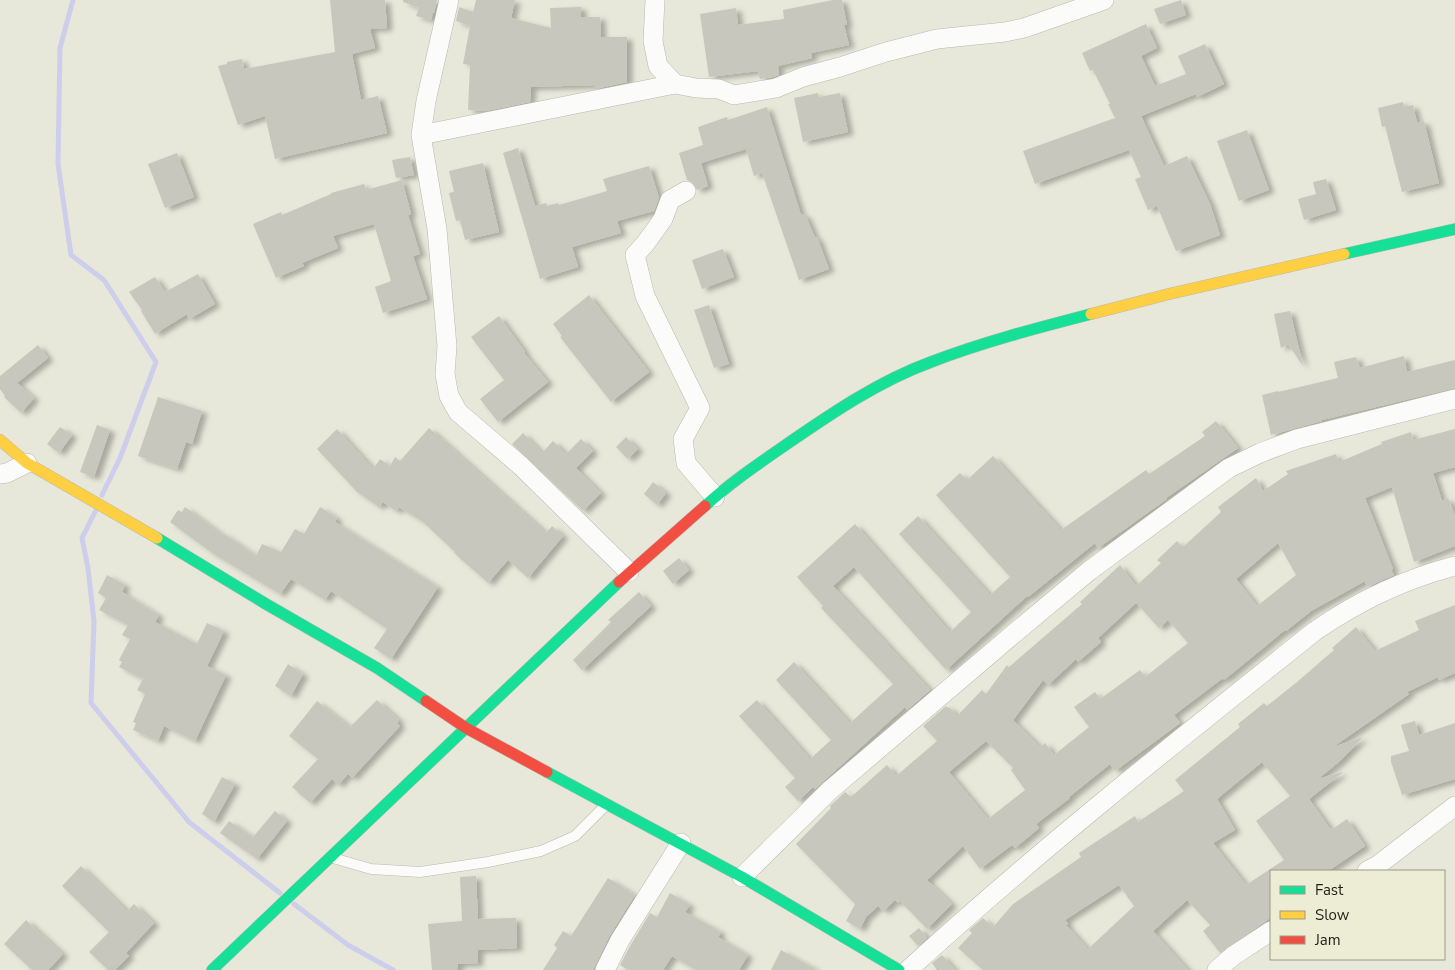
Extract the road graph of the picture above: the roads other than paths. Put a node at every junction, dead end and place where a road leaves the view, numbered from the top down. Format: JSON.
{"nodes":[{"id":1,"x":449,"y":0,"type":"edge"},
{"id":2,"x":655,"y":0,"type":"edge"},
{"id":3,"x":1104,"y":0,"type":"edge"},
{"id":4,"x":675,"y":84,"type":"junction"},
{"id":5,"x":421,"y":136,"type":"junction"},
{"id":6,"x":686,"y":191,"type":"dead end"},
{"id":7,"x":1455,"y":229,"type":"edge"},
{"id":8,"x":1455,"y":399,"type":"edge"},
{"id":9,"x":0,"y":440,"type":"edge"},
{"id":10,"x":27,"y":463,"type":"junction"},
{"id":11,"x":0,"y":474,"type":"edge"},
{"id":12,"x":715,"y":496,"type":"junction"},
{"id":13,"x":1455,"y":566,"type":"edge"},
{"id":14,"x":629,"y":572,"type":"junction"},
{"id":15,"x":466,"y":728,"type":"junction"},
{"id":16,"x":607,"y":804,"type":"junction"},
{"id":17,"x":1455,"y":806,"type":"edge"},
{"id":18,"x":681,"y":843,"type":"junction"},
{"id":19,"x":331,"y":858,"type":"junction"},
{"id":20,"x":1368,"y":870,"type":"edge"},
{"id":21,"x":742,"y":876,"type":"junction"},
{"id":22,"x":1270,"y":931,"type":"edge"},
{"id":23,"x":212,"y":970,"type":"edge"},
{"id":24,"x":604,"y":970,"type":"edge"},
{"id":25,"x":899,"y":970,"type":"edge"},
{"id":26,"x":908,"y":970,"type":"edge"},
{"id":27,"x":1217,"y":970,"type":"edge"}],
"edges":[{"from":1,"to":5,"type":"street"},
{"from":2,"to":4,"type":"street"},
{"from":3,"to":4,"type":"street"},
{"from":4,"to":5,"type":"street"},
{"from":5,"to":14,"type":"street"},
{"from":6,"to":12,"type":"street"},
{"from":7,"to":12,"type":"main road"},
{"from":8,"to":21,"type":"street"},
{"from":9,"to":10,"type":"main road"},
{"from":10,"to":11,"type":"street"},
{"from":10,"to":15,"type":"main road"},
{"from":12,"to":14,"type":"main road"},
{"from":13,"to":26,"type":"street"},
{"from":14,"to":15,"type":"main road"},
{"from":15,"to":16,"type":"main road"},
{"from":15,"to":19,"type":"main road"},
{"from":16,"to":18,"type":"main road"},
{"from":16,"to":19,"type":"lane"},
{"from":17,"to":20,"type":"street"},
{"from":18,"to":21,"type":"main road"},
{"from":18,"to":24,"type":"street"},
{"from":19,"to":23,"type":"main road"},
{"from":21,"to":25,"type":"main road"},
{"from":22,"to":27,"type":"street"}]}
